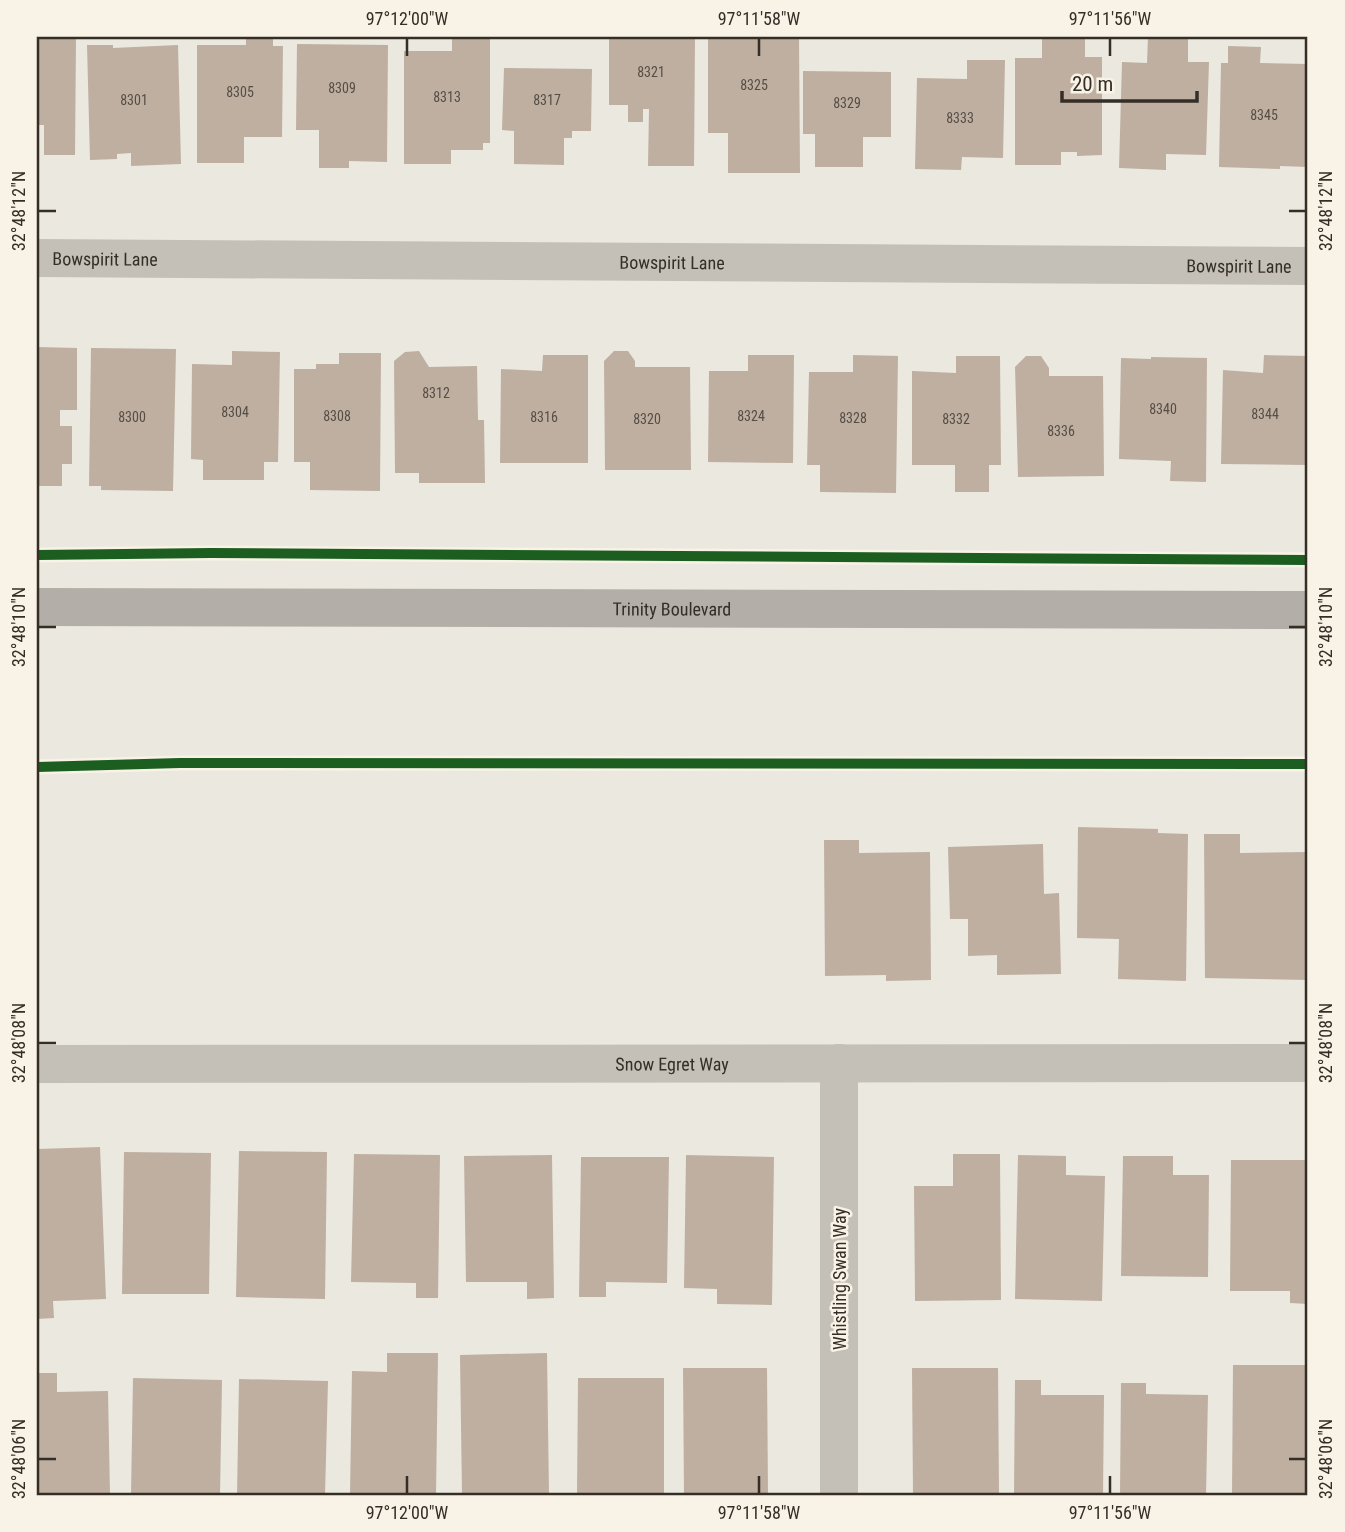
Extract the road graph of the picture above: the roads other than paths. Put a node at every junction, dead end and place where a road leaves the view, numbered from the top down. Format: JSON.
{"nodes":[{"id":1,"x":37,"y":258,"type":"edge"},
{"id":2,"x":1308,"y":266,"type":"edge"},
{"id":3,"x":37,"y":607,"type":"edge"},
{"id":4,"x":1308,"y":610,"type":"edge"},
{"id":5,"x":839,"y":1063,"type":"junction"},
{"id":6,"x":1308,"y":1063,"type":"edge"},
{"id":7,"x":37,"y":1064,"type":"edge"},
{"id":8,"x":839,"y":1495,"type":"edge"}],
"edges":[{"from":1,"to":2,"type":"street","name":"Bowspirit Lane"},
{"from":3,"to":4,"type":"main road","name":"Trinity Boulevard"},
{"from":5,"to":6,"type":"street","name":"Snow Egret Way"},
{"from":5,"to":7,"type":"street","name":"Snow Egret Way"},
{"from":5,"to":8,"type":"street","name":"Whistling Swan Way"}]}
